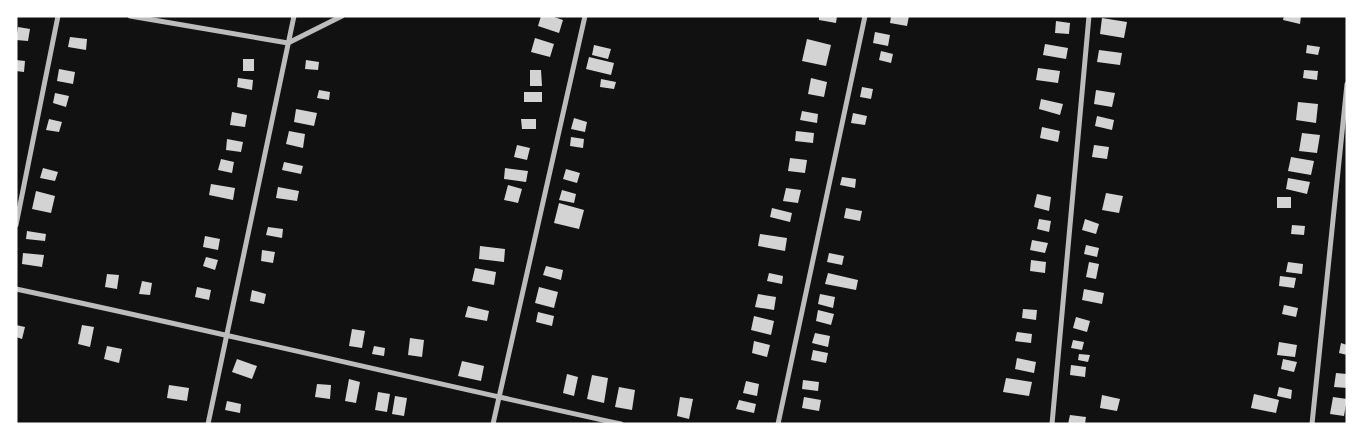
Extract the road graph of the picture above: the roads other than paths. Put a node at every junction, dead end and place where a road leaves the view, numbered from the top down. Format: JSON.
{"nodes":[{"id":1,"x":58,"y":16,"type":"edge"},
{"id":2,"x":130,"y":16,"type":"edge"},
{"id":3,"x":294,"y":16,"type":"edge"},
{"id":4,"x":342,"y":16,"type":"edge"},
{"id":5,"x":585,"y":16,"type":"edge"},
{"id":6,"x":865,"y":16,"type":"edge"},
{"id":7,"x":1089,"y":16,"type":"edge"},
{"id":8,"x":288,"y":43,"type":"junction"},
{"id":9,"x":1347,"y":84,"type":"edge"},
{"id":10,"x":16,"y":225,"type":"edge"},
{"id":11,"x":16,"y":289,"type":"edge"},
{"id":12,"x":226,"y":334,"type":"junction"},
{"id":13,"x":499,"y":397,"type":"junction"},
{"id":14,"x":208,"y":424,"type":"edge"},
{"id":15,"x":493,"y":424,"type":"edge"},
{"id":16,"x":621,"y":424,"type":"edge"},
{"id":17,"x":778,"y":424,"type":"edge"},
{"id":18,"x":1052,"y":424,"type":"edge"},
{"id":19,"x":1312,"y":424,"type":"edge"}],
"edges":[{"from":1,"to":10,"type":"street"},
{"from":2,"to":8,"type":"street"},
{"from":3,"to":8,"type":"street"},
{"from":4,"to":8,"type":"street"},
{"from":5,"to":13,"type":"street"},
{"from":6,"to":17,"type":"street"},
{"from":7,"to":18,"type":"street"},
{"from":8,"to":12,"type":"street"},
{"from":9,"to":19,"type":"street"},
{"from":11,"to":12,"type":"street"},
{"from":12,"to":13,"type":"street"},
{"from":12,"to":14,"type":"street"},
{"from":13,"to":15,"type":"street"},
{"from":13,"to":16,"type":"street"}]}
